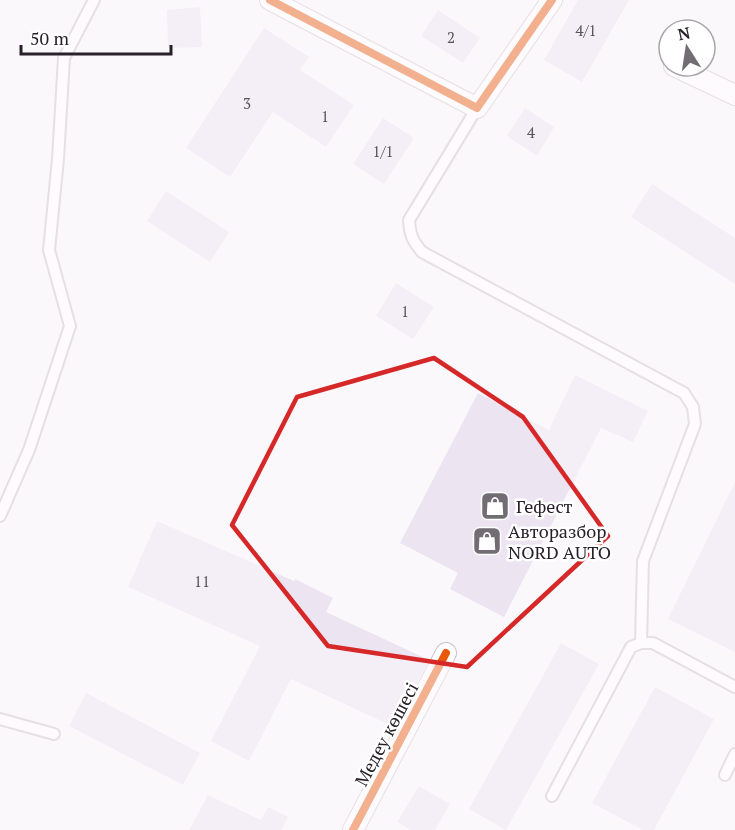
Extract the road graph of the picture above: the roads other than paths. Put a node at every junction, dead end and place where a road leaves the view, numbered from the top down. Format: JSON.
{"nodes":[{"id":1,"x":94,"y":0,"type":"edge"},
{"id":2,"x":270,"y":0,"type":"edge"},
{"id":3,"x":552,"y":0,"type":"edge"},
{"id":4,"x":699,"y":78,"type":"edge"},
{"id":5,"x":735,"y":95,"type":"edge"},
{"id":6,"x":477,"y":108,"type":"junction"},
{"id":7,"x":0,"y":516,"type":"edge"},
{"id":8,"x":641,"y":643,"type":"junction"},
{"id":9,"x":446,"y":653,"type":"dead end"},
{"id":10,"x":735,"y":687,"type":"edge"},
{"id":11,"x":0,"y":719,"type":"edge"},
{"id":12,"x":54,"y":734,"type":"dead end"},
{"id":13,"x":735,"y":754,"type":"edge"},
{"id":14,"x":725,"y":775,"type":"dead end"},
{"id":15,"x":552,"y":796,"type":"dead end"},
{"id":16,"x":353,"y":830,"type":"edge"}],
"edges":[{"from":1,"to":7,"type":"lane"},
{"from":2,"to":6,"type":"street"},
{"from":3,"to":6,"type":"street"},
{"from":4,"to":5,"type":"street"},
{"from":6,"to":8,"type":"lane"},
{"from":8,"to":10,"type":"lane"},
{"from":8,"to":15,"type":"lane"},
{"from":9,"to":16,"type":"street","name":"Медеу көшесі"},
{"from":11,"to":12,"type":"lane"},
{"from":13,"to":14,"type":"lane"}]}
